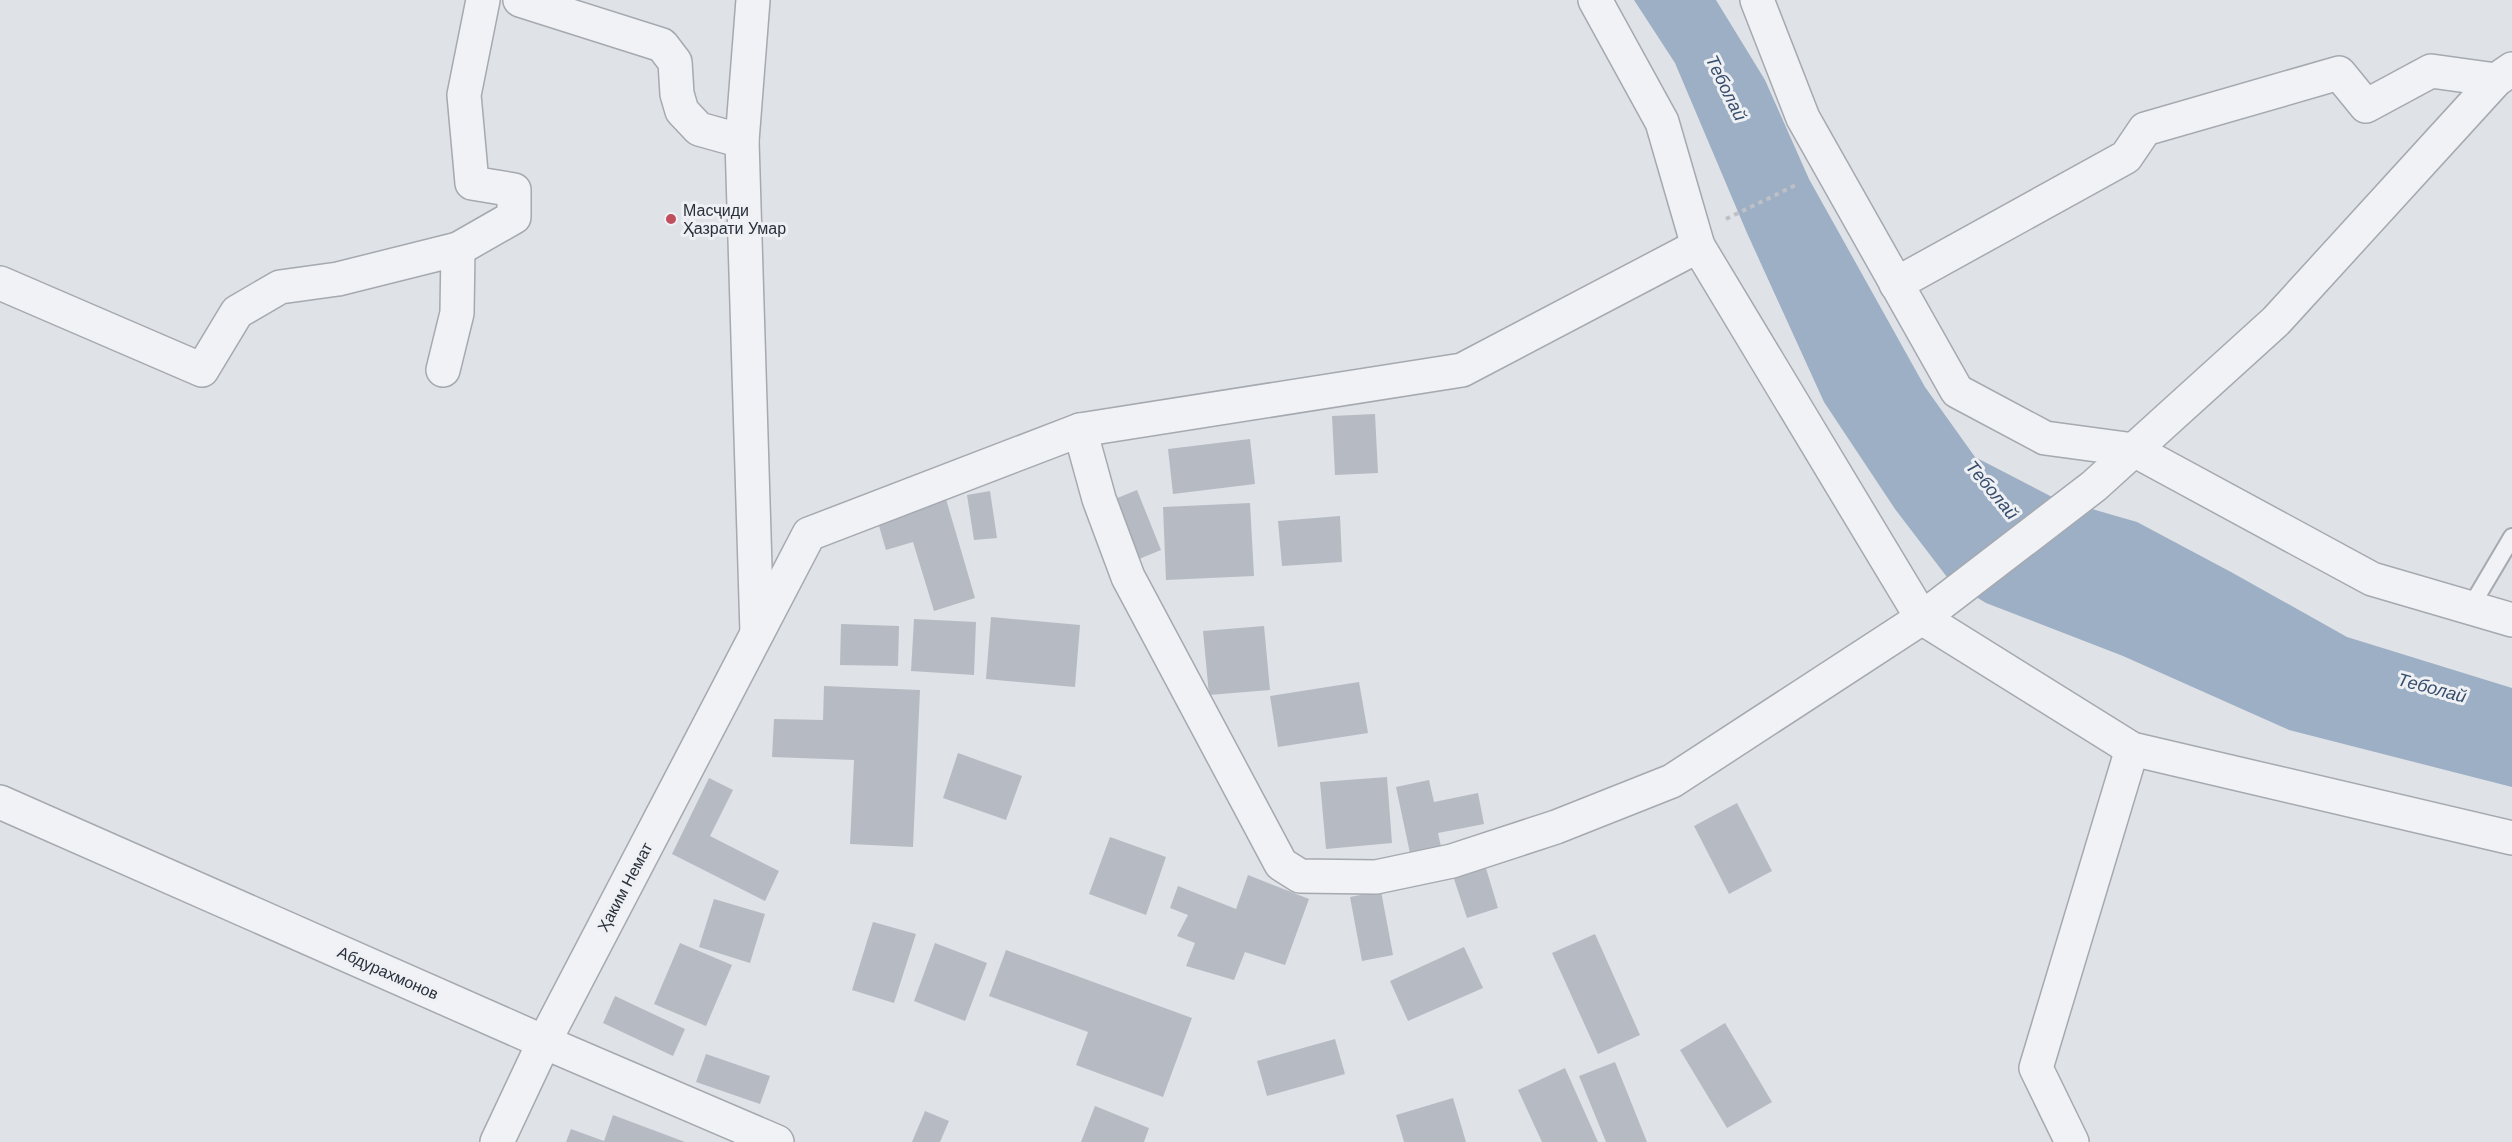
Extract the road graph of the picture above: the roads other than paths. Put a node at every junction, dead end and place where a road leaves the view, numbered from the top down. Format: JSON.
{"nodes":[{"id":1,"x":483,"y":0,"type":"edge"},
{"id":2,"x":520,"y":0,"type":"edge"},
{"id":3,"x":753,"y":0,"type":"edge"},
{"id":4,"x":1595,"y":0,"type":"edge"},
{"id":5,"x":1757,"y":0,"type":"edge"},
{"id":6,"x":2504,"y":74,"type":"edge"},
{"id":7,"x":742,"y":141,"type":"junction"},
{"id":8,"x":1698,"y":246,"type":"junction"},
{"id":9,"x":458,"y":249,"type":"junction"},
{"id":10,"x":0,"y":283,"type":"edge"},
{"id":11,"x":1896,"y":284,"type":"junction"},
{"id":12,"x":443,"y":370,"type":"dead end"},
{"id":13,"x":1080,"y":430,"type":"junction"},
{"id":14,"x":2134,"y":450,"type":"junction"},
{"id":15,"x":2512,"y":537,"type":"edge"},
{"id":16,"x":2470,"y":608,"type":"junction"},
{"id":17,"x":1923,"y":618,"type":"junction"},
{"id":18,"x":2512,"y":620,"type":"edge"},
{"id":19,"x":757,"y":635,"type":"junction"},
{"id":20,"x":2132,"y":749,"type":"junction"},
{"id":21,"x":0,"y":802,"type":"edge"},
{"id":22,"x":2512,"y":838,"type":"edge"},
{"id":23,"x":544,"y":1042,"type":"junction"},
{"id":24,"x":497,"y":1142,"type":"edge"},
{"id":25,"x":777,"y":1142,"type":"edge"},
{"id":26,"x":2072,"y":1142,"type":"edge"}],
"edges":[{"from":1,"to":9,"type":"street"},
{"from":2,"to":7,"type":"street"},
{"from":3,"to":7,"type":"street"},
{"from":4,"to":8,"type":"street"},
{"from":5,"to":11,"type":"street"},
{"from":6,"to":11,"type":"street"},
{"from":6,"to":14,"type":"street"},
{"from":7,"to":19,"type":"street"},
{"from":8,"to":13,"type":"street","name":"Ҳаким Немат"},
{"from":8,"to":17,"type":"street"},
{"from":9,"to":10,"type":"street"},
{"from":9,"to":12,"type":"street"},
{"from":11,"to":14,"type":"street"},
{"from":13,"to":17,"type":"street"},
{"from":13,"to":19,"type":"street","name":"Ҳаким Немат"},
{"from":14,"to":16,"type":"street"},
{"from":14,"to":17,"type":"street"},
{"from":15,"to":16,"type":"lane"},
{"from":16,"to":18,"type":"street"},
{"from":17,"to":20,"type":"street"},
{"from":19,"to":23,"type":"street","name":"Ҳаким Немат"},
{"from":20,"to":22,"type":"street"},
{"from":20,"to":26,"type":"street"},
{"from":21,"to":23,"type":"street","name":"Абдурахмонов"},
{"from":23,"to":24,"type":"street","name":"Ҳаким Немат"},
{"from":23,"to":25,"type":"street","name":"Абдурахмонов"}]}
